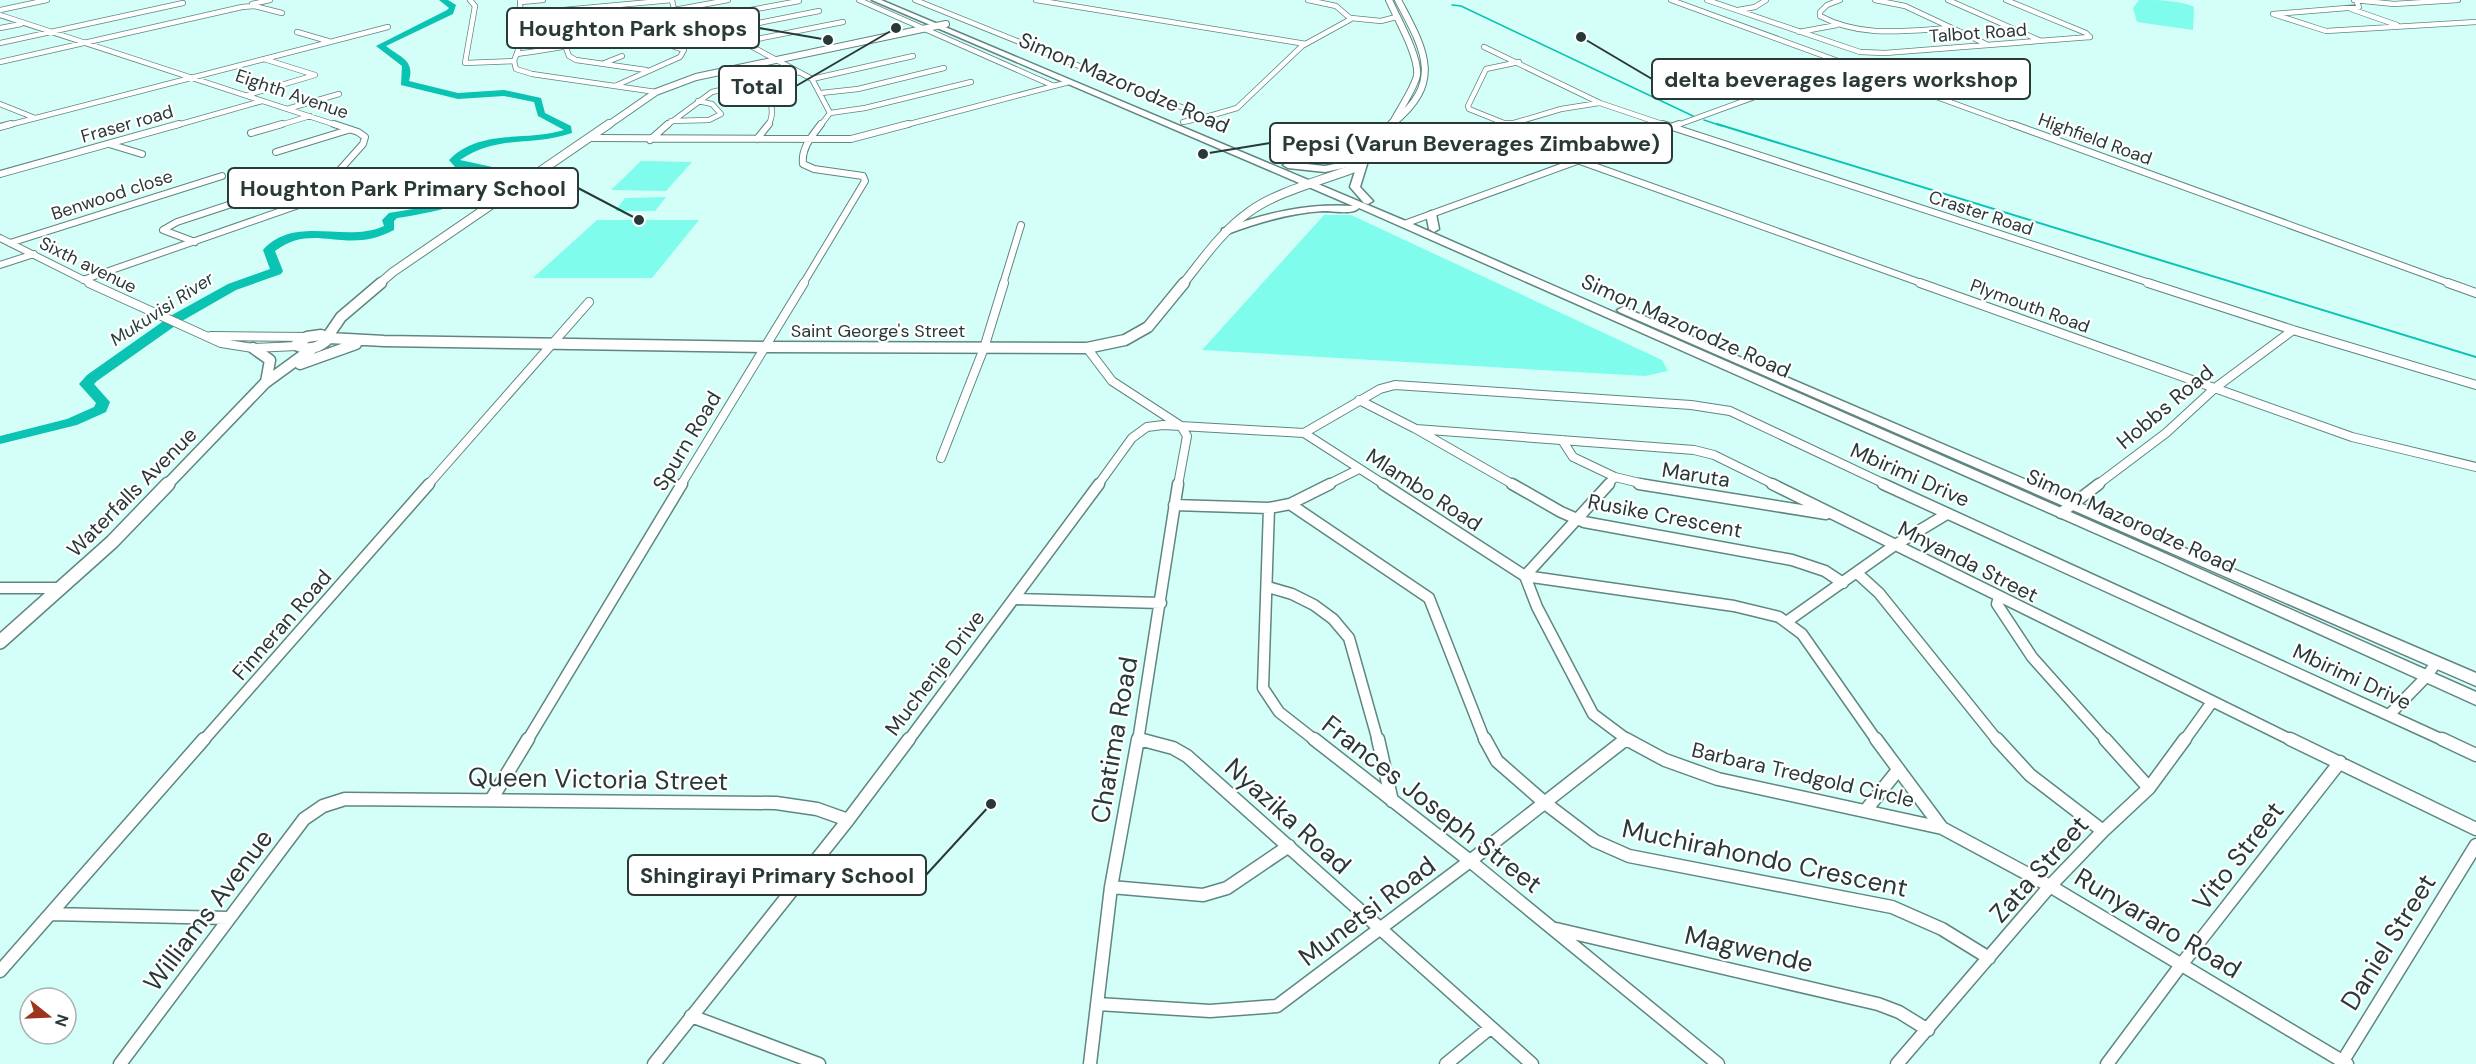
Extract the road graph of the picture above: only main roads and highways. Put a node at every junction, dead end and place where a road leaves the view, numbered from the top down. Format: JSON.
{"nodes":[{"id":1,"x":875,"y":0,"type":"edge"},
{"id":2,"x":895,"y":0,"type":"edge"},
{"id":3,"x":1389,"y":0,"type":"edge"},
{"id":4,"x":1398,"y":0,"type":"edge"},
{"id":5,"x":946,"y":24,"type":"junction"},
{"id":6,"x":935,"y":26,"type":"junction"},
{"id":7,"x":1392,"y":124,"type":"junction"},
{"id":8,"x":1363,"y":161,"type":"junction"},
{"id":9,"x":1288,"y":165,"type":"junction"},
{"id":10,"x":1316,"y":183,"type":"junction"},
{"id":11,"x":1371,"y":207,"type":"junction"},
{"id":12,"x":1431,"y":214,"type":"road end"},
{"id":13,"x":1409,"y":222,"type":"junction"},
{"id":14,"x":1434,"y":229,"type":"junction"},
{"id":15,"x":1226,"y":231,"type":"junction"},
{"id":16,"x":341,"y":317,"type":"junction"},
{"id":17,"x":310,"y":336,"type":"junction"},
{"id":18,"x":328,"y":337,"type":"junction"},
{"id":19,"x":384,"y":341,"type":"junction"},
{"id":20,"x":356,"y":344,"type":"junction"},
{"id":21,"x":298,"y":347,"type":"junction"},
{"id":22,"x":316,"y":347,"type":"junction"},
{"id":23,"x":253,"y":348,"type":"road end"},
{"id":24,"x":287,"y":364,"type":"junction"},
{"id":25,"x":265,"y":384,"type":"junction"},
{"id":26,"x":2066,"y":509,"type":"junction"},
{"id":27,"x":0,"y":642,"type":"edge"},
{"id":28,"x":2476,"y":680,"type":"edge"},
{"id":29,"x":2476,"y":699,"type":"edge"}],
"edges":[{"from":1,"to":6,"type":"highway","name":"Simon Mazorodze Road"},
{"from":2,"to":5,"type":"highway","name":"Simon Mazorodze Road"},
{"from":3,"to":7,"type":"main road"},
{"from":4,"to":7,"type":"main road"},
{"from":5,"to":6,"type":"main road"},
{"from":5,"to":9,"type":"highway","name":"Simon Mazorodze Road"},
{"from":6,"to":10,"type":"highway","name":"Simon Mazorodze Road"},
{"from":6,"to":16,"type":"main road"},
{"from":7,"to":8,"type":"main road"},
{"from":8,"to":9,"type":"highway"},
{"from":8,"to":10,"type":"main road","name":"Saint George's Street"},
{"from":8,"to":11,"type":"highway"},
{"from":9,"to":10,"type":"highway","name":"Simon Mazorodze Road"},
{"from":10,"to":11,"type":"highway","name":"Simon Mazorodze Road"},
{"from":10,"to":15,"type":"main road","name":"Saint George's Street"},
{"from":11,"to":13,"type":"highway","name":"Simon Mazorodze Road"},
{"from":11,"to":15,"type":"highway"},
{"from":12,"to":14,"type":"highway"},
{"from":13,"to":14,"type":"highway","name":"Simon Mazorodze Road"},
{"from":13,"to":26,"type":"highway","name":"Simon Mazorodze Road"},
{"from":14,"to":26,"type":"highway","name":"Simon Mazorodze Road"},
{"from":15,"to":19,"type":"main road","name":"Saint George's Street"},
{"from":16,"to":17,"type":"main road"},
{"from":16,"to":18,"type":"main road"},
{"from":17,"to":18,"type":"main road","name":"Saint George's Street"},
{"from":17,"to":21,"type":"main road","name":"Waterfalls Avenue"},
{"from":18,"to":19,"type":"main road","name":"Saint George's Street"},
{"from":18,"to":22,"type":"main road","name":"Waterfalls Avenue"},
{"from":19,"to":20,"type":"main road","name":"Saint George's Street"},
{"from":20,"to":22,"type":"main road","name":"Saint George's Street"},
{"from":20,"to":25,"type":"main road"},
{"from":21,"to":22,"type":"main road","name":"Saint George's Street"},
{"from":21,"to":24,"type":"main road","name":"Waterfalls Avenue"},
{"from":22,"to":24,"type":"main road","name":"Waterfalls Avenue"},
{"from":23,"to":25,"type":"main road"},
{"from":24,"to":25,"type":"main road","name":"Waterfalls Avenue"},
{"from":25,"to":27,"type":"main road","name":"Waterfalls Avenue"},
{"from":26,"to":28,"type":"highway","name":"Simon Mazorodze Road"},
{"from":26,"to":29,"type":"highway","name":"Simon Mazorodze Road"}]}
